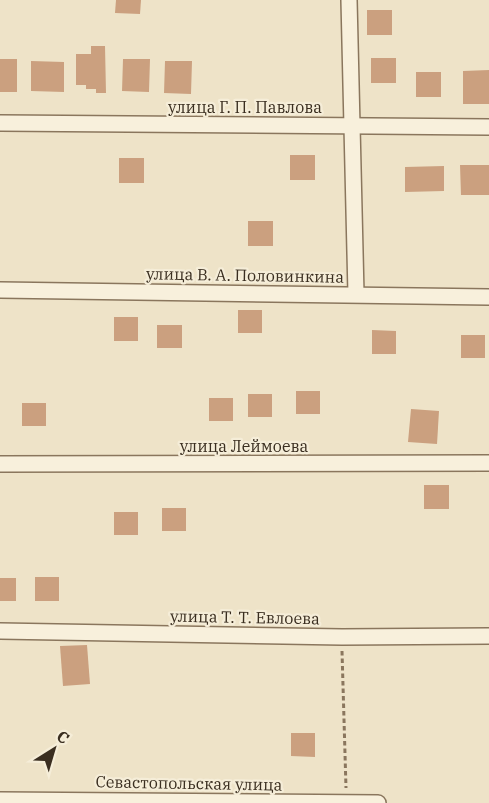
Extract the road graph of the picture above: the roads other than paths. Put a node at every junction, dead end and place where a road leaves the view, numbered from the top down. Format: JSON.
{"nodes":[{"id":1,"x":349,"y":0,"type":"edge"},
{"id":2,"x":0,"y":123,"type":"edge"},
{"id":3,"x":352,"y":126,"type":"junction"},
{"id":4,"x":489,"y":127,"type":"edge"},
{"id":5,"x":0,"y":290,"type":"edge"},
{"id":6,"x":356,"y":294,"type":"junction"},
{"id":7,"x":489,"y":297,"type":"edge"},
{"id":8,"x":489,"y":463,"type":"edge"},
{"id":9,"x":0,"y":464,"type":"edge"},
{"id":10,"x":0,"y":630,"type":"edge"},
{"id":11,"x":489,"y":636,"type":"edge"},
{"id":12,"x":0,"y":800,"type":"edge"},
{"id":13,"x":346,"y":803,"type":"edge"},
{"id":14,"x":378,"y":803,"type":"edge"}],
"edges":[{"from":1,"to":3,"type":"street"},
{"from":2,"to":3,"type":"street","name":"улица Г. П. Павлова"},
{"from":3,"to":4,"type":"street","name":"улица Г. П. Павлова"},
{"from":3,"to":6,"type":"street"},
{"from":5,"to":6,"type":"street","name":"улица В. А. Половинкина"},
{"from":6,"to":7,"type":"street","name":"улица В. А. Половинкина"},
{"from":8,"to":9,"type":"street","name":"улица Леймоева"},
{"from":10,"to":11,"type":"street","name":"улица Т. Т. Евлоева"},
{"from":12,"to":13,"type":"street","name":"Севастопольская улица"},
{"from":13,"to":14,"type":"street","name":"Севастопольская улица"}]}
